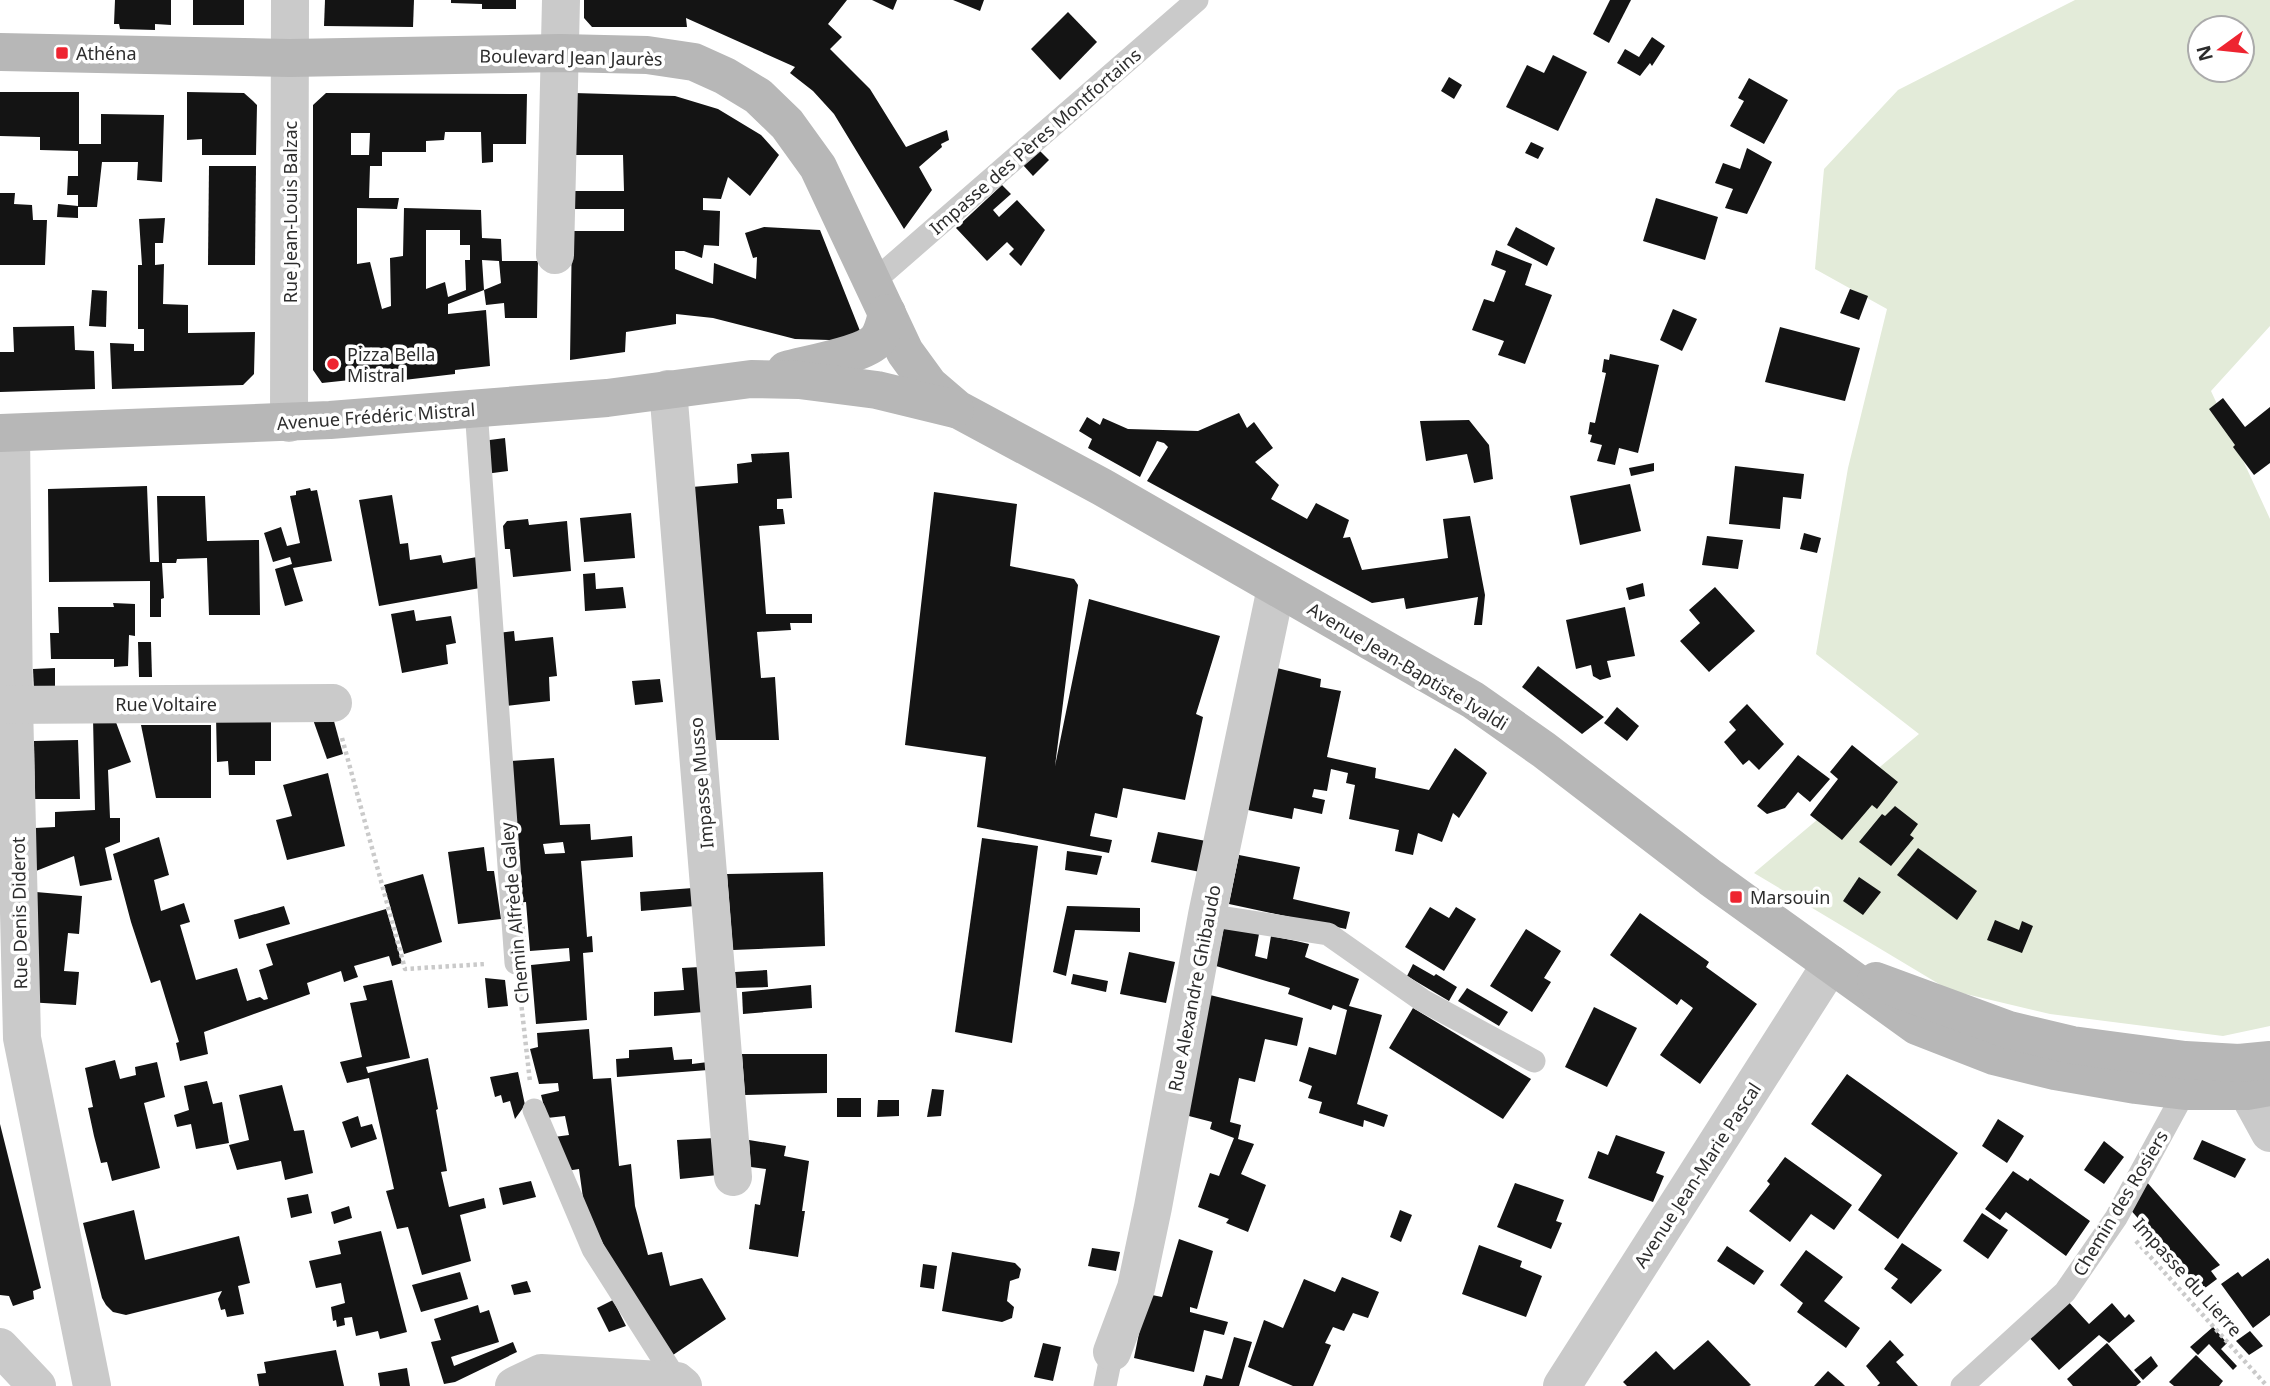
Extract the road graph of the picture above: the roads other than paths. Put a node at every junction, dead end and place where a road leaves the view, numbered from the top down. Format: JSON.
{"nodes":[{"id":1,"x":290,"y":0,"type":"edge"},
{"id":2,"x":561,"y":0,"type":"edge"},
{"id":3,"x":1197,"y":0,"type":"edge"},
{"id":4,"x":0,"y":52,"type":"edge"},
{"id":5,"x":561,"y":53,"type":"junction"},
{"id":6,"x":290,"y":58,"type":"junction"},
{"id":7,"x":555,"y":255,"type":"dead end"},
{"id":8,"x":880,"y":298,"type":"junction"},
{"id":9,"x":751,"y":379,"type":"junction"},
{"id":10,"x":668,"y":389,"type":"junction"},
{"id":11,"x":957,"y":409,"type":"junction"},
{"id":12,"x":476,"y":410,"type":"junction"},
{"id":13,"x":289,"y":423,"type":"junction"},
{"id":14,"x":6,"y":433,"type":"edge"},
{"id":15,"x":1276,"y":588,"type":"junction"},
{"id":16,"x":333,"y":703,"type":"road end"},
{"id":17,"x":7,"y":705,"type":"edge"},
{"id":18,"x":1208,"y":915,"type":"junction"},
{"id":19,"x":516,"y":963,"type":"road end"},
{"id":20,"x":1832,"y":964,"type":"junction"},
{"id":21,"x":1534,"y":1061,"type":"dead end"},
{"id":22,"x":2185,"y":1075,"type":"junction"},
{"id":23,"x":2256,"y":1075,"type":"edge"},
{"id":24,"x":534,"y":1110,"type":"road end"},
{"id":25,"x":2270,"y":1133,"type":"edge"},
{"id":26,"x":733,"y":1177,"type":"dead end"},
{"id":27,"x":0,"y":1347,"type":"edge"},
{"id":28,"x":1108,"y":1369,"type":"edge"},
{"id":29,"x":680,"y":1384,"type":"edge"},
{"id":30,"x":37,"y":1386,"type":"edge"},
{"id":31,"x":92,"y":1386,"type":"edge"},
{"id":32,"x":514,"y":1386,"type":"edge"},
{"id":33,"x":1562,"y":1386,"type":"edge"},
{"id":34,"x":1962,"y":1386,"type":"edge"}],
"edges":[{"from":1,"to":6,"type":"street","name":"Rue Jean-Louis Balzac"},
{"from":2,"to":5,"type":"street"},
{"from":3,"to":8,"type":"lane","name":"Impasse des Pères Montfortains"},
{"from":4,"to":6,"type":"main road","name":"Boulevard Jean Jaurès"},
{"from":5,"to":6,"type":"main road","name":"Boulevard Jean Jaurès"},
{"from":5,"to":7,"type":"street"},
{"from":5,"to":8,"type":"main road","name":"Boulevard Jean Jaurès"},
{"from":6,"to":13,"type":"street","name":"Rue Jean-Louis Balzac"},
{"from":8,"to":9,"type":"main road","name":"Avenue Frédéric Mistral"},
{"from":8,"to":11,"type":"main road","name":"Boulevard Jean Jaurès"},
{"from":9,"to":10,"type":"main road","name":"Avenue Frédéric Mistral"},
{"from":9,"to":11,"type":"main road","name":"Avenue Frédéric Mistral"},
{"from":10,"to":12,"type":"main road","name":"Avenue Frédéric Mistral"},
{"from":10,"to":26,"type":"street","name":"Impasse Musso"},
{"from":11,"to":15,"type":"main road","name":"Avenue Jean-Baptiste Ivaldi"},
{"from":12,"to":13,"type":"main road","name":"Avenue Frédéric Mistral"},
{"from":12,"to":19,"type":"lane","name":"Chemin Alfrède Galey"},
{"from":13,"to":14,"type":"main road","name":"Avenue Frédéric Mistral"},
{"from":14,"to":17,"type":"street","name":"Rue Denis Diderot"},
{"from":15,"to":18,"type":"street","name":"Rue Alexandre Ghibaudo"},
{"from":15,"to":20,"type":"main road","name":"Avenue Jean-Baptiste Ivaldi"},
{"from":16,"to":17,"type":"street","name":"Rue Voltaire"},
{"from":17,"to":31,"type":"street","name":"Rue Denis Diderot"},
{"from":18,"to":21,"type":"lane"},
{"from":18,"to":28,"type":"street","name":"Rue Alexandre Ghibaudo"},
{"from":20,"to":22,"type":"main road","name":"Avenue Jean-Baptiste Ivaldi"},
{"from":20,"to":33,"type":"street","name":"Avenue Jean-Marie Pascal"},
{"from":22,"to":23,"type":"main road","name":"Avenue Jean-Baptiste Ivaldi"},
{"from":22,"to":34,"type":"lane","name":"Chemin des Rosiers"},
{"from":23,"to":25,"type":"street"},
{"from":24,"to":29,"type":"lane"},
{"from":27,"to":30,"type":"street"},
{"from":29,"to":32,"type":"street"}]}
